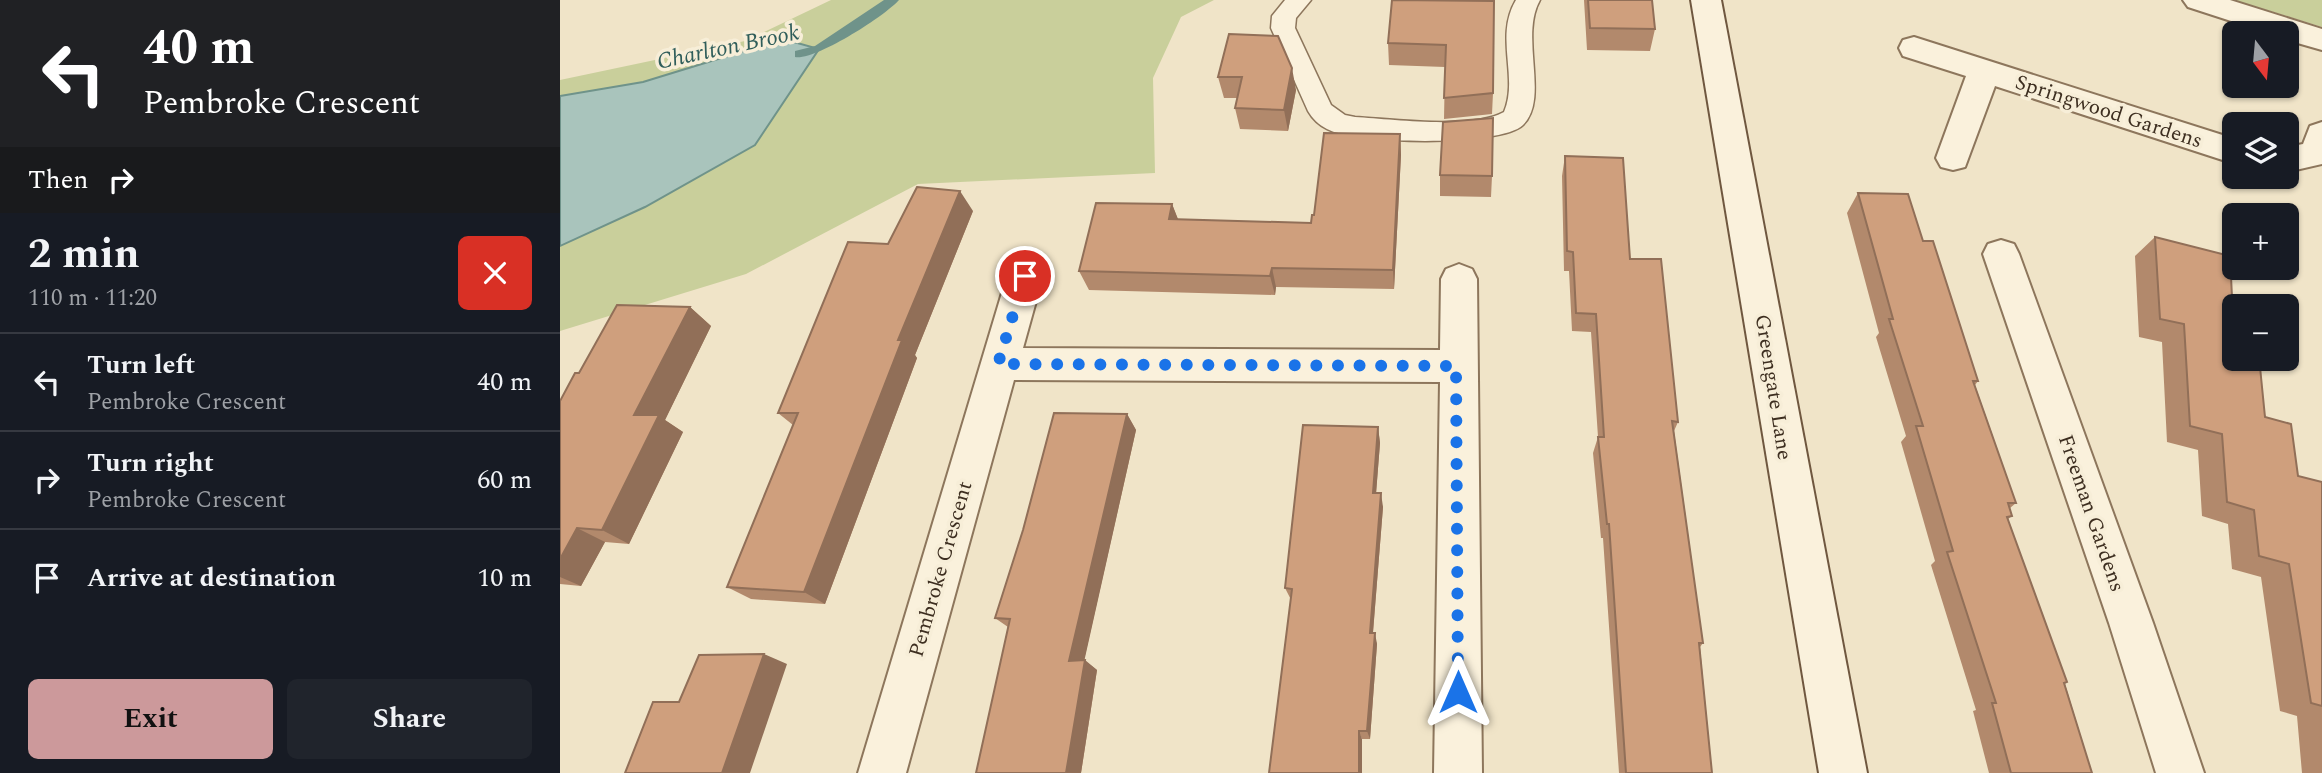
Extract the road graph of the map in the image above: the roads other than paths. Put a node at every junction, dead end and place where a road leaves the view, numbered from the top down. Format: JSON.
{"nodes":[{"id":1,"x":1299,"y":0,"type":"edge"},
{"id":2,"x":1528,"y":0,"type":"edge"},
{"id":3,"x":1706,"y":0,"type":"edge"},
{"id":4,"x":2198,"y":0,"type":"edge"},
{"id":5,"x":2322,"y":40,"type":"edge"},
{"id":6,"x":1914,"y":48,"type":"dead end"},
{"id":7,"x":1984,"y":71,"type":"junction"},
{"id":8,"x":2322,"y":134,"type":"edge"},
{"id":9,"x":2222,"y":148,"type":"edge"},
{"id":10,"x":2299,"y":157,"type":"edge"},
{"id":11,"x":1953,"y":159,"type":"dead end"},
{"id":12,"x":2001,"y":254,"type":"dead end"},
{"id":13,"x":1025,"y":276,"type":"dead end"},
{"id":14,"x":1459,"y":279,"type":"dead end"},
{"id":15,"x":998,"y":364,"type":"junction"},
{"id":16,"x":1456,"y":366,"type":"junction"},
{"id":17,"x":882,"y":773,"type":"edge"},
{"id":18,"x":1458,"y":773,"type":"edge"},
{"id":19,"x":1843,"y":773,"type":"edge"},
{"id":20,"x":2180,"y":773,"type":"edge"}],
"edges":[{"from":1,"to":2,"type":"lane"},
{"from":3,"to":19,"type":"street","name":"Greengate Lane"},
{"from":4,"to":5,"type":"street"},
{"from":6,"to":7,"type":"street","name":"Springwood Gardens"},
{"from":7,"to":9,"type":"street","name":"Springwood Gardens"},
{"from":7,"to":11,"type":"street"},
{"from":8,"to":10,"type":"street"},
{"from":12,"to":20,"type":"street","name":"Freeman Gardens"},
{"from":13,"to":15,"type":"street","name":"Pembroke Crescent"},
{"from":14,"to":16,"type":"street"},
{"from":15,"to":16,"type":"street"},
{"from":15,"to":17,"type":"street","name":"Pembroke Crescent"},
{"from":16,"to":18,"type":"street"}]}
